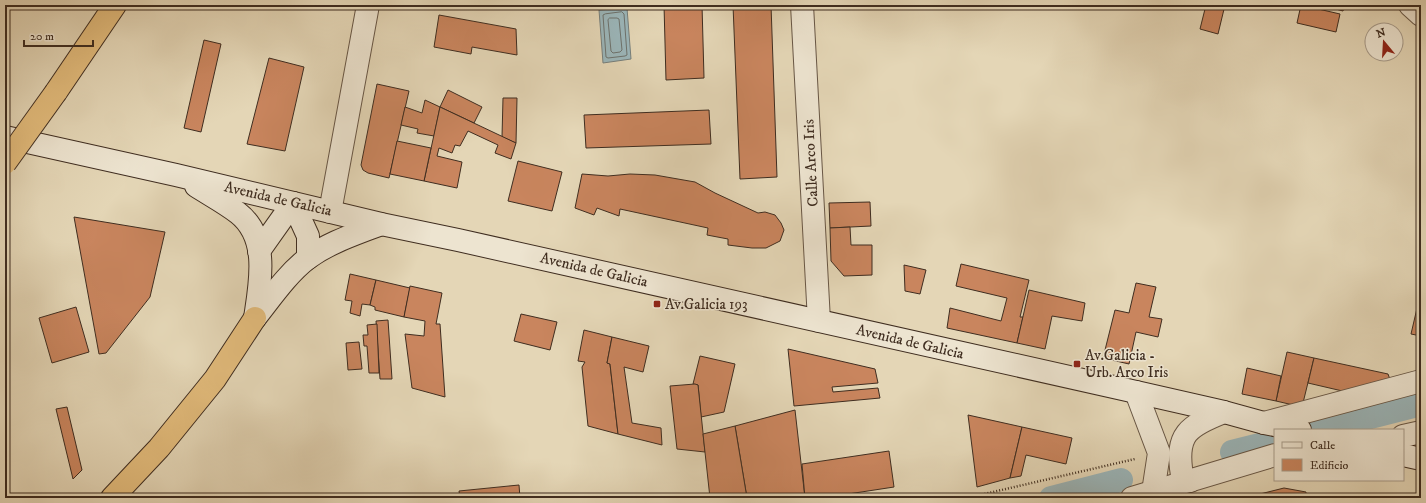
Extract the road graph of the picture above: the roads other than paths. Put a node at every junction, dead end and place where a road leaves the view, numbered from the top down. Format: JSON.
{"nodes":[{"id":1,"x":112,"y":5,"type":"edge"},
{"id":2,"x":115,"y":5,"type":"edge"},
{"id":3,"x":368,"y":5,"type":"edge"},
{"id":4,"x":802,"y":5,"type":"edge"},
{"id":5,"x":1410,"y":5,"type":"edge"},
{"id":6,"x":1421,"y":15,"type":"edge"},
{"id":7,"x":88,"y":45,"type":"junction"},
{"id":8,"x":5,"y":137,"type":"edge"},
{"id":9,"x":5,"y":163,"type":"edge"},
{"id":10,"x":176,"y":175,"type":"junction"},
{"id":11,"x":293,"y":203,"type":"junction"},
{"id":12,"x":330,"y":212,"type":"junction"},
{"id":13,"x":381,"y":224,"type":"junction"},
{"id":14,"x":259,"y":251,"type":"junction"},
{"id":15,"x":308,"y":258,"type":"junction"},
{"id":16,"x":255,"y":318,"type":"junction"},
{"id":17,"x":819,"y":321,"type":"junction"},
{"id":18,"x":1421,"y":381,"type":"edge"},
{"id":19,"x":1136,"y":392,"type":"junction"},
{"id":20,"x":1224,"y":412,"type":"junction"},
{"id":21,"x":1283,"y":427,"type":"edge"},
{"id":22,"x":1421,"y":432,"type":"edge"},
{"id":23,"x":1404,"y":436,"type":"edge"},
{"id":24,"x":1274,"y":455,"type":"edge"},
{"id":25,"x":1404,"y":455,"type":"edge"},
{"id":26,"x":1421,"y":459,"type":"edge"},
{"id":27,"x":1190,"y":481,"type":"junction"},
{"id":28,"x":1153,"y":492,"type":"junction"},
{"id":29,"x":112,"y":498,"type":"edge"},
{"id":30,"x":1132,"y":498,"type":"edge"}],
"edges":[{"from":1,"to":7,"type":"highway"},
{"from":2,"to":7,"type":"highway"},
{"from":3,"to":12,"type":"main road"},
{"from":4,"to":17,"type":"main road","name":"Calle Arco Iris"},
{"from":5,"to":6,"type":"main road"},
{"from":7,"to":9,"type":"highway","bridge":true},
{"from":8,"to":10,"type":"main road","name":"Avenida de Galicia"},
{"from":10,"to":11,"type":"main road","name":"Avenida de Galicia"},
{"from":10,"to":14,"type":"main road"},
{"from":11,"to":12,"type":"main road","name":"Avenida de Galicia"},
{"from":11,"to":14,"type":"main road"},
{"from":11,"to":15,"type":"main road"},
{"from":12,"to":13,"type":"main road","name":"Avenida de Galicia"},
{"from":13,"to":15,"type":"main road"},
{"from":13,"to":17,"type":"main road","name":"Avenida de Galicia"},
{"from":14,"to":16,"type":"main road"},
{"from":15,"to":16,"type":"main road"},
{"from":16,"to":29,"type":"highway"},
{"from":17,"to":19,"type":"main road","name":"Avenida de Galicia"},
{"from":18,"to":21,"type":"main road"},
{"from":19,"to":20,"type":"main road","name":"Avenida de Galicia"},
{"from":19,"to":28,"type":"main road"},
{"from":20,"to":21,"type":"main road","name":"Avenida de Galicia"},
{"from":20,"to":27,"type":"main road"},
{"from":22,"to":23,"type":"main road"},
{"from":24,"to":27,"type":"main road"},
{"from":25,"to":26,"type":"main road"},
{"from":27,"to":28,"type":"main road"},
{"from":28,"to":30,"type":"main road"}]}
